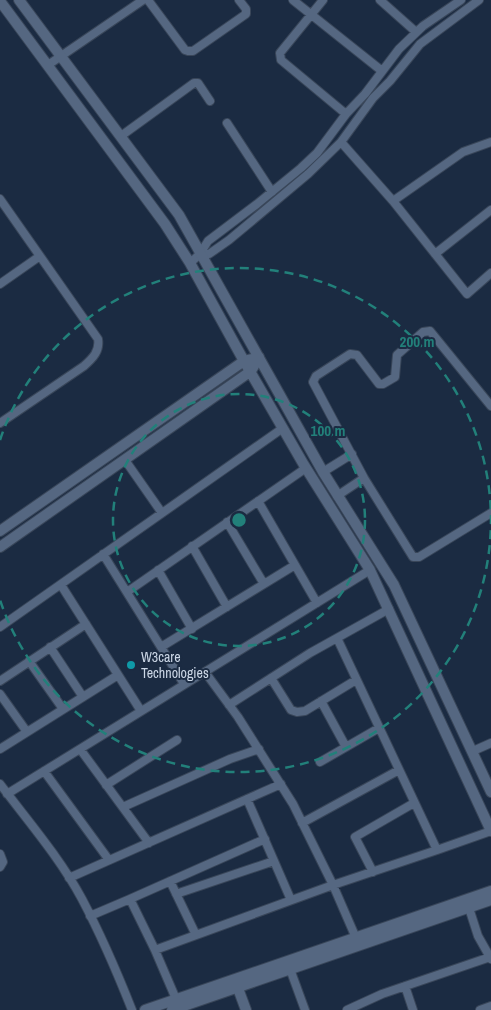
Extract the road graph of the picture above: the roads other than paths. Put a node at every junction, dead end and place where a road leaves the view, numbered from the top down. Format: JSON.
{"nodes":[{"id":1,"x":19,"y":0,"type":"edge"},
{"id":2,"x":143,"y":0,"type":"edge"},
{"id":3,"x":148,"y":0,"type":"edge"},
{"id":4,"x":239,"y":0,"type":"edge"},
{"id":5,"x":293,"y":0,"type":"edge"},
{"id":6,"x":323,"y":0,"type":"edge"},
{"id":7,"x":380,"y":0,"type":"edge"},
{"id":8,"x":461,"y":0,"type":"edge"},
{"id":9,"x":479,"y":0,"type":"edge"},
{"id":10,"x":0,"y":1,"type":"edge"},
{"id":11,"x":312,"y":15,"type":"junction"},
{"id":12,"x":416,"y":32,"type":"junction"},
{"id":13,"x":60,"y":56,"type":"junction"},
{"id":14,"x":48,"y":65,"type":"junction"},
{"id":15,"x":382,"y":71,"type":"junction"},
{"id":16,"x":210,"y":101,"type":"dead end"},
{"id":17,"x":346,"y":114,"type":"junction"},
{"id":18,"x":227,"y":123,"type":"dead end"},
{"id":19,"x":121,"y":136,"type":"junction"},
{"id":20,"x":341,"y":142,"type":"junction"},
{"id":21,"x":491,"y":142,"type":"edge"},
{"id":22,"x":272,"y":192,"type":"junction"},
{"id":23,"x":0,"y":199,"type":"edge"},
{"id":24,"x":393,"y":201,"type":"junction"},
{"id":25,"x":491,"y":210,"type":"edge"},
{"id":26,"x":200,"y":254,"type":"junction"},
{"id":27,"x":435,"y":254,"type":"junction"},
{"id":28,"x":40,"y":256,"type":"junction"},
{"id":29,"x":190,"y":263,"type":"junction"},
{"id":30,"x":491,"y":273,"type":"edge"},
{"id":31,"x":0,"y":284,"type":"edge"},
{"id":32,"x":259,"y":357,"type":"junction"},
{"id":33,"x":244,"y":361,"type":"junction"},
{"id":34,"x":251,"y":371,"type":"junction"},
{"id":35,"x":491,"y":406,"type":"edge"},
{"id":36,"x":0,"y":423,"type":"edge"},
{"id":37,"x":283,"y":428,"type":"junction"},
{"id":38,"x":352,"y":454,"type":"junction"},
{"id":39,"x":125,"y":460,"type":"junction"},
{"id":40,"x":306,"y":468,"type":"junction"},
{"id":41,"x":323,"y":472,"type":"junction"},
{"id":42,"x":364,"y":478,"type":"junction"},
{"id":43,"x":337,"y":496,"type":"junction"},
{"id":44,"x":258,"y":501,"type":"junction"},
{"id":45,"x":162,"y":513,"type":"junction"},
{"id":46,"x":491,"y":513,"type":"edge"},
{"id":47,"x":227,"y":522,"type":"junction"},
{"id":48,"x":0,"y":532,"type":"edge"},
{"id":49,"x":192,"y":546,"type":"junction"},
{"id":50,"x":0,"y":547,"type":"edge"},
{"id":51,"x":103,"y":554,"type":"junction"},
{"id":52,"x":295,"y":565,"type":"junction"},
{"id":53,"x":158,"y":570,"type":"junction"},
{"id":54,"x":370,"y":570,"type":"junction"},
{"id":55,"x":264,"y":584,"type":"junction"},
{"id":56,"x":61,"y":585,"type":"junction"},
{"id":57,"x":126,"y":592,"type":"junction"},
{"id":58,"x":317,"y":602,"type":"junction"},
{"id":59,"x":227,"y":607,"type":"junction"},
{"id":60,"x":389,"y":609,"type":"junction"},
{"id":61,"x":86,"y":624,"type":"junction"},
{"id":62,"x":0,"y":627,"type":"edge"},
{"id":63,"x":192,"y":629,"type":"junction"},
{"id":64,"x":337,"y":638,"type":"junction"},
{"id":65,"x":50,"y":647,"type":"junction"},
{"id":66,"x":161,"y":647,"type":"junction"},
{"id":67,"x":29,"y":661,"type":"junction"},
{"id":68,"x":205,"y":672,"type":"junction"},
{"id":69,"x":118,"y":674,"type":"junction"},
{"id":70,"x":271,"y":678,"type":"junction"},
{"id":71,"x":356,"y":680,"type":"junction"},
{"id":72,"x":0,"y":681,"type":"edge"},
{"id":73,"x":184,"y":684,"type":"junction"},
{"id":74,"x":0,"y":694,"type":"edge"},
{"id":75,"x":83,"y":697,"type":"junction"},
{"id":76,"x":321,"y":701,"type":"junction"},
{"id":77,"x":229,"y":705,"type":"junction"},
{"id":78,"x":63,"y":709,"type":"junction"},
{"id":79,"x":141,"y":711,"type":"junction"},
{"id":80,"x":379,"y":728,"type":"junction"},
{"id":81,"x":27,"y":732,"type":"junction"},
{"id":82,"x":177,"y":740,"type":"dead end"},
{"id":83,"x":491,"y":743,"type":"edge"},
{"id":84,"x":346,"y":747,"type":"junction"},
{"id":85,"x":0,"y":749,"type":"edge"},
{"id":86,"x":80,"y":749,"type":"junction"},
{"id":87,"x":258,"y":749,"type":"junction"},
{"id":88,"x":473,"y":751,"type":"junction"},
{"id":89,"x":320,"y":762,"type":"dead end"},
{"id":90,"x":399,"y":770,"type":"junction"},
{"id":91,"x":44,"y":771,"type":"junction"},
{"id":92,"x":0,"y":784,"type":"edge"},
{"id":93,"x":281,"y":784,"type":"junction"},
{"id":94,"x":106,"y":785,"type":"junction"},
{"id":95,"x":491,"y":792,"type":"edge"},
{"id":96,"x":7,"y":794,"type":"junction"},
{"id":97,"x":247,"y":799,"type":"junction"},
{"id":98,"x":414,"y":803,"type":"junction"},
{"id":99,"x":123,"y":807,"type":"junction"},
{"id":100,"x":302,"y":823,"type":"junction"},
{"id":101,"x":491,"y":831,"type":"edge"},
{"id":102,"x":265,"y":839,"type":"junction"},
{"id":103,"x":149,"y":843,"type":"junction"},
{"id":104,"x":437,"y":850,"type":"junction"},
{"id":105,"x":0,"y":854,"type":"edge"},
{"id":106,"x":109,"y":860,"type":"junction"},
{"id":107,"x":274,"y":861,"type":"junction"},
{"id":108,"x":0,"y":867,"type":"edge"},
{"id":109,"x":373,"y":872,"type":"junction"},
{"id":110,"x":69,"y":878,"type":"junction"},
{"id":111,"x":170,"y":881,"type":"junction"},
{"id":112,"x":333,"y":885,"type":"junction"},
{"id":113,"x":491,"y":891,"type":"edge"},
{"id":114,"x":176,"y":894,"type":"junction"},
{"id":115,"x":130,"y":899,"type":"junction"},
{"id":116,"x":291,"y":900,"type":"junction"},
{"id":117,"x":491,"y":900,"type":"edge"},
{"id":118,"x":469,"y":908,"type":"junction"},
{"id":119,"x":90,"y":916,"type":"junction"},
{"id":120,"x":196,"y":935,"type":"junction"},
{"id":121,"x":356,"y":938,"type":"junction"},
{"id":122,"x":155,"y":950,"type":"junction"},
{"id":123,"x":490,"y":958,"type":"edge"},
{"id":124,"x":290,"y":969,"type":"junction"},
{"id":125,"x":237,"y":983,"type":"junction"},
{"id":126,"x":405,"y":986,"type":"junction"},
{"id":127,"x":176,"y":999,"type":"junction"},
{"id":128,"x":366,"y":1006,"type":"edge"},
{"id":129,"x":491,"y":1006,"type":"edge"},
{"id":130,"x":132,"y":1010,"type":"edge"},
{"id":131,"x":145,"y":1010,"type":"edge"},
{"id":132,"x":172,"y":1010,"type":"edge"},
{"id":133,"x":246,"y":1010,"type":"edge"},
{"id":134,"x":305,"y":1010,"type":"edge"},
{"id":135,"x":347,"y":1010,"type":"edge"},
{"id":136,"x":413,"y":1010,"type":"edge"},
{"id":137,"x":480,"y":1010,"type":"edge"}],
"edges":[{"from":1,"to":13,"type":"street"},
{"from":2,"to":13,"type":"street"},
{"from":3,"to":4,"type":"street"},
{"from":5,"to":11,"type":"street"},
{"from":6,"to":11,"type":"street"},
{"from":7,"to":12,"type":"street"},
{"from":8,"to":12,"type":"street"},
{"from":9,"to":20,"type":"street"},
{"from":10,"to":14,"type":"street"},
{"from":11,"to":15,"type":"street"},
{"from":11,"to":17,"type":"street"},
{"from":12,"to":15,"type":"street"},
{"from":13,"to":14,"type":"street"},
{"from":13,"to":19,"type":"street"},
{"from":14,"to":29,"type":"street"},
{"from":15,"to":17,"type":"street"},
{"from":16,"to":19,"type":"street"},
{"from":17,"to":22,"type":"street"},
{"from":18,"to":22,"type":"street"},
{"from":19,"to":26,"type":"street"},
{"from":20,"to":24,"type":"street"},
{"from":20,"to":26,"type":"street"},
{"from":21,"to":24,"type":"street"},
{"from":22,"to":26,"type":"street"},
{"from":23,"to":28,"type":"street"},
{"from":24,"to":27,"type":"street"},
{"from":25,"to":27,"type":"street"},
{"from":26,"to":29,"type":"street"},
{"from":26,"to":32,"type":"street"},
{"from":27,"to":30,"type":"street"},
{"from":28,"to":31,"type":"street"},
{"from":28,"to":36,"type":"street"},
{"from":29,"to":33,"type":"street"},
{"from":32,"to":33,"type":"street"},
{"from":32,"to":34,"type":"street"},
{"from":32,"to":41,"type":"street"},
{"from":33,"to":34,"type":"street"},
{"from":33,"to":48,"type":"street"},
{"from":34,"to":37,"type":"street"},
{"from":34,"to":39,"type":"street"},
{"from":35,"to":38,"type":"street"},
{"from":37,"to":40,"type":"street"},
{"from":37,"to":45,"type":"street"},
{"from":38,"to":41,"type":"street"},
{"from":38,"to":42,"type":"street"},
{"from":39,"to":45,"type":"street"},
{"from":39,"to":50,"type":"street"},
{"from":40,"to":44,"type":"street"},
{"from":40,"to":54,"type":"street"},
{"from":41,"to":43,"type":"street"},
{"from":42,"to":43,"type":"street"},
{"from":42,"to":46,"type":"street"},
{"from":43,"to":88,"type":"street"},
{"from":44,"to":47,"type":"street"},
{"from":44,"to":52,"type":"street"},
{"from":45,"to":51,"type":"street"},
{"from":47,"to":49,"type":"street"},
{"from":47,"to":55,"type":"street"},
{"from":49,"to":53,"type":"street"},
{"from":49,"to":59,"type":"street"},
{"from":51,"to":56,"type":"street"},
{"from":51,"to":57,"type":"street"},
{"from":52,"to":55,"type":"street"},
{"from":52,"to":58,"type":"street"},
{"from":53,"to":57,"type":"street"},
{"from":53,"to":63,"type":"street"},
{"from":54,"to":58,"type":"street"},
{"from":54,"to":60,"type":"street"},
{"from":55,"to":59,"type":"street"},
{"from":56,"to":61,"type":"street"},
{"from":56,"to":62,"type":"street"},
{"from":57,"to":66,"type":"street"},
{"from":58,"to":68,"type":"street"},
{"from":59,"to":63,"type":"street"},
{"from":60,"to":64,"type":"street"},
{"from":60,"to":101,"type":"street"},
{"from":61,"to":65,"type":"street"},
{"from":61,"to":69,"type":"street"},
{"from":63,"to":66,"type":"street"},
{"from":64,"to":70,"type":"street"},
{"from":64,"to":71,"type":"street"},
{"from":65,"to":67,"type":"street"},
{"from":65,"to":75,"type":"street"},
{"from":66,"to":73,"type":"street"},
{"from":67,"to":72,"type":"street"},
{"from":67,"to":78,"type":"street"},
{"from":68,"to":73,"type":"street"},
{"from":68,"to":77,"type":"street"},
{"from":69,"to":75,"type":"street"},
{"from":69,"to":79,"type":"street"},
{"from":70,"to":76,"type":"street"},
{"from":70,"to":77,"type":"street"},
{"from":71,"to":76,"type":"street"},
{"from":71,"to":80,"type":"street"},
{"from":73,"to":79,"type":"street"},
{"from":74,"to":81,"type":"street"},
{"from":75,"to":78,"type":"street"},
{"from":76,"to":84,"type":"street"},
{"from":77,"to":87,"type":"street"},
{"from":78,"to":81,"type":"street"},
{"from":79,"to":86,"type":"street"},
{"from":80,"to":84,"type":"street"},
{"from":80,"to":90,"type":"street"},
{"from":81,"to":85,"type":"street"},
{"from":82,"to":94,"type":"street"},
{"from":83,"to":88,"type":"street"},
{"from":84,"to":89,"type":"street"},
{"from":86,"to":91,"type":"street"},
{"from":86,"to":94,"type":"street"},
{"from":87,"to":93,"type":"street"},
{"from":87,"to":99,"type":"street"},
{"from":88,"to":95,"type":"street"},
{"from":90,"to":98,"type":"street"},
{"from":90,"to":100,"type":"street"},
{"from":91,"to":96,"type":"street"},
{"from":91,"to":106,"type":"street"},
{"from":92,"to":96,"type":"street"},
{"from":93,"to":97,"type":"street"},
{"from":93,"to":100,"type":"street"},
{"from":94,"to":99,"type":"street"},
{"from":96,"to":110,"type":"street"},
{"from":97,"to":102,"type":"street"},
{"from":97,"to":103,"type":"street"},
{"from":98,"to":104,"type":"street"},
{"from":98,"to":109,"type":"street"},
{"from":99,"to":103,"type":"street"},
{"from":100,"to":112,"type":"street"},
{"from":101,"to":104,"type":"street"},
{"from":102,"to":107,"type":"street"},
{"from":102,"to":111,"type":"street"},
{"from":103,"to":106,"type":"street"},
{"from":104,"to":109,"type":"street"},
{"from":105,"to":108,"type":"street"},
{"from":106,"to":110,"type":"street"},
{"from":107,"to":114,"type":"street"},
{"from":107,"to":116,"type":"street"},
{"from":109,"to":112,"type":"street"},
{"from":110,"to":119,"type":"street"},
{"from":111,"to":114,"type":"street"},
{"from":111,"to":115,"type":"street"},
{"from":112,"to":116,"type":"street"},
{"from":112,"to":121,"type":"street"},
{"from":113,"to":121,"type":"street"},
{"from":114,"to":120,"type":"street"},
{"from":115,"to":119,"type":"street"},
{"from":115,"to":122,"type":"street"},
{"from":116,"to":120,"type":"street"},
{"from":117,"to":118,"type":"street"},
{"from":118,"to":123,"type":"street"},
{"from":118,"to":124,"type":"street"},
{"from":119,"to":130,"type":"street"},
{"from":120,"to":122,"type":"street"},
{"from":121,"to":125,"type":"street"},
{"from":122,"to":127,"type":"street"},
{"from":123,"to":126,"type":"street"},
{"from":124,"to":125,"type":"street"},
{"from":124,"to":134,"type":"street"},
{"from":125,"to":127,"type":"street"},
{"from":125,"to":132,"type":"street"},
{"from":125,"to":133,"type":"street"},
{"from":126,"to":128,"type":"street"},
{"from":126,"to":136,"type":"street"},
{"from":127,"to":131,"type":"street"},
{"from":128,"to":135,"type":"street"},
{"from":129,"to":137,"type":"street"}]}
